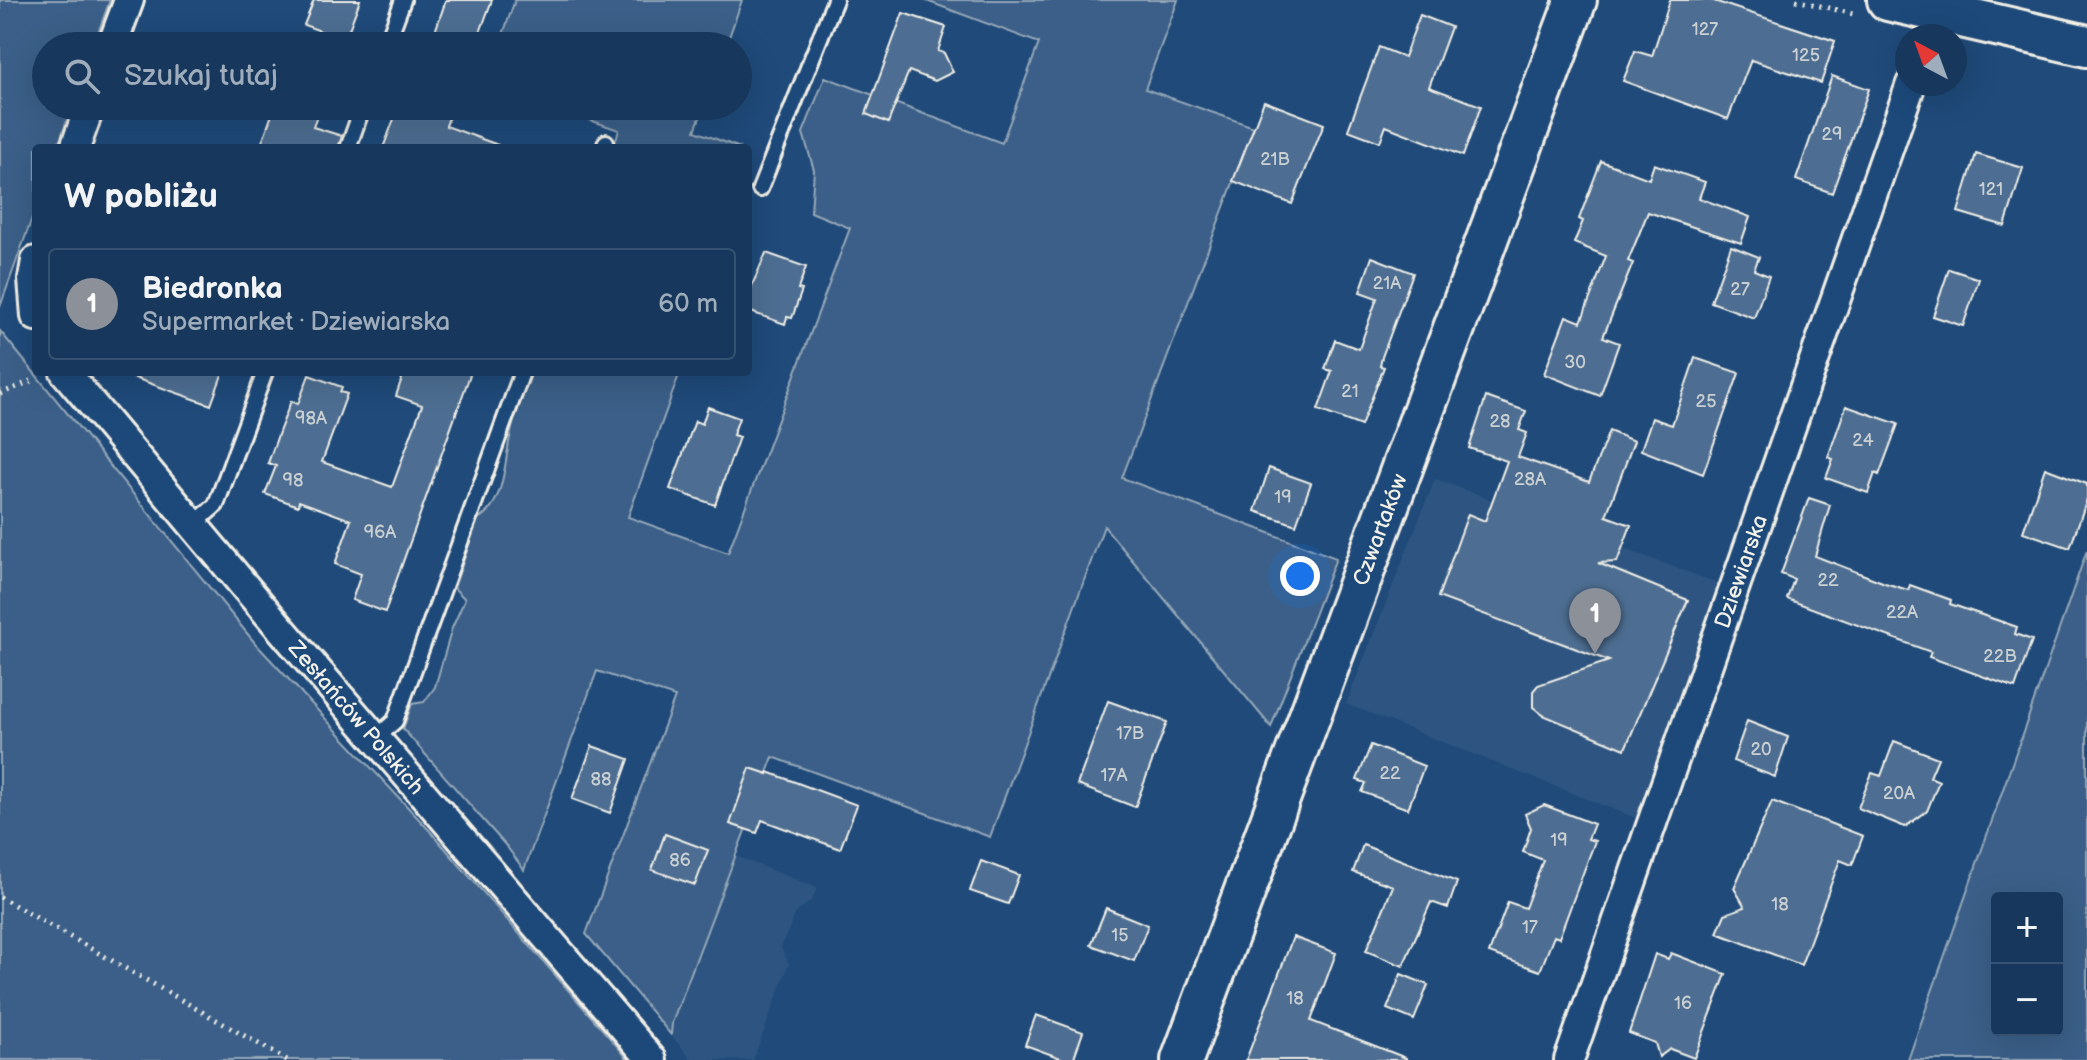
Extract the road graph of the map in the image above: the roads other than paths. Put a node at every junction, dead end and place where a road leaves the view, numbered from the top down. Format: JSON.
{"nodes":[{"id":1,"x":129,"y":0,"type":"edge"},
{"id":2,"x":403,"y":0,"type":"edge"},
{"id":3,"x":835,"y":0,"type":"edge"},
{"id":4,"x":1576,"y":0,"type":"edge"},
{"id":5,"x":1888,"y":0,"type":"edge"},
{"id":6,"x":1931,"y":24,"type":"edge"},
{"id":7,"x":1967,"y":29,"type":"edge"},
{"id":8,"x":117,"y":32,"type":"edge"},
{"id":9,"x":391,"y":32,"type":"edge"},
{"id":10,"x":2087,"y":46,"type":"edge"},
{"id":11,"x":1907,"y":96,"type":"edge"},
{"id":12,"x":85,"y":120,"type":"edge"},
{"id":13,"x":358,"y":120,"type":"edge"},
{"id":14,"x":76,"y":144,"type":"edge"},
{"id":15,"x":349,"y":144,"type":"edge"},
{"id":16,"x":760,"y":189,"type":"dead end"},
{"id":17,"x":54,"y":376,"type":"edge"},
{"id":18,"x":264,"y":376,"type":"edge"},
{"id":19,"x":521,"y":376,"type":"edge"},
{"id":20,"x":193,"y":525,"type":"junction"},
{"id":21,"x":377,"y":737,"type":"junction"},
{"id":22,"x":652,"y":1060,"type":"edge"},
{"id":23,"x":1182,"y":1060,"type":"edge"},
{"id":24,"x":1569,"y":1060,"type":"edge"}],
"edges":[{"from":1,"to":8,"type":"street"},
{"from":2,"to":9,"type":"lane"},
{"from":3,"to":16,"type":"lane"},
{"from":4,"to":23,"type":"street","name":"Czwartaków"},
{"from":5,"to":6,"type":"street"},
{"from":7,"to":10,"type":"street"},
{"from":11,"to":24,"type":"street","name":"Dziewiarska"},
{"from":12,"to":14,"type":"street"},
{"from":13,"to":15,"type":"lane"},
{"from":17,"to":20,"type":"street","name":"Zesłańców Polskich"},
{"from":18,"to":20,"type":"lane"},
{"from":19,"to":21,"type":"lane"},
{"from":20,"to":21,"type":"street","name":"Zesłańców Polskich"},
{"from":21,"to":22,"type":"street","name":"Zesłańców Polskich"}]}
